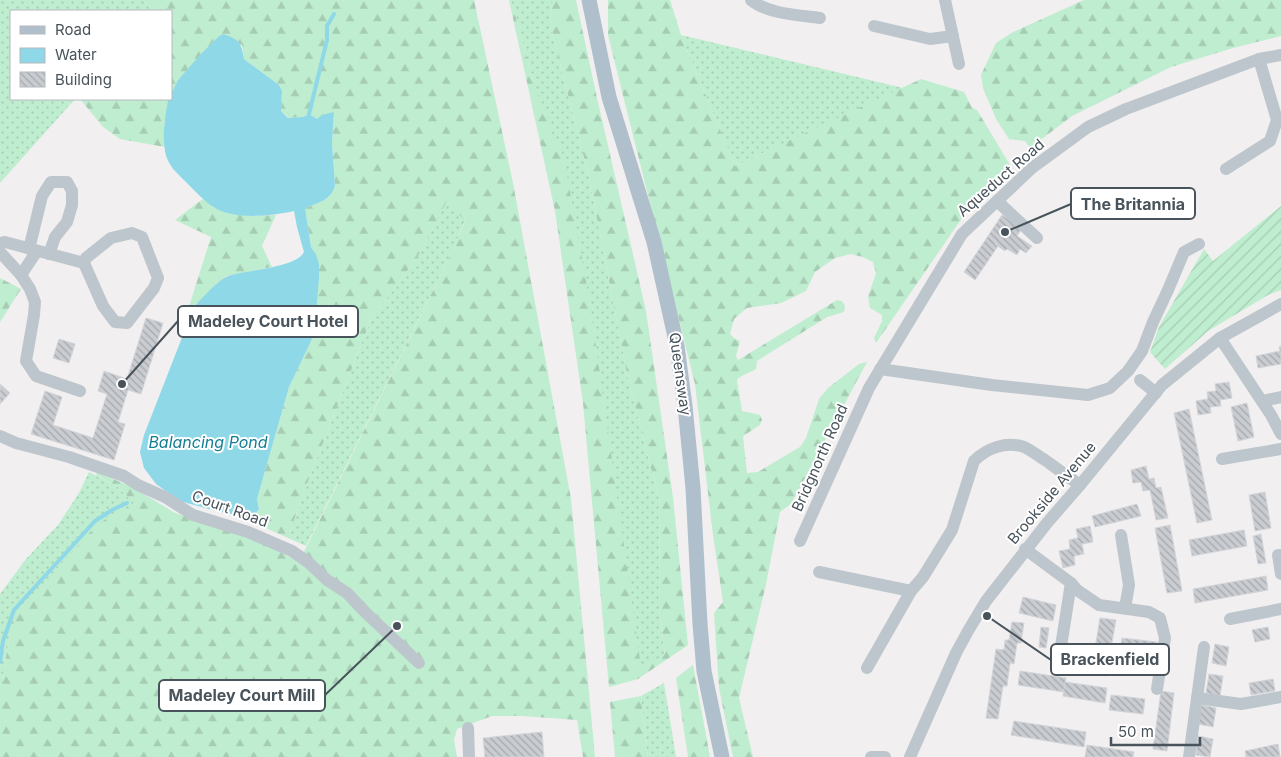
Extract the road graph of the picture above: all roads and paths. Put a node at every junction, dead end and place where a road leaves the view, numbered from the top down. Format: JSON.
{"nodes":[{"id":1,"x":589,"y":0,"type":"edge"},
{"id":2,"x":752,"y":0,"type":"edge"},
{"id":3,"x":945,"y":0,"type":"edge"},
{"id":4,"x":820,"y":18,"type":"dead end"},
{"id":5,"x":874,"y":26,"type":"dead end"},
{"id":6,"x":953,"y":36,"type":"junction"},
{"id":7,"x":1281,"y":55,"type":"edge"},
{"id":8,"x":1259,"y":59,"type":"junction"},
{"id":9,"x":959,"y":64,"type":"dead end"},
{"id":10,"x":1226,"y":169,"type":"dead end"},
{"id":11,"x":997,"y":201,"type":"junction"},
{"id":12,"x":1037,"y":238,"type":"dead end"},
{"id":13,"x":0,"y":243,"type":"edge"},
{"id":14,"x":1199,"y":244,"type":"dead end"},
{"id":15,"x":38,"y":251,"type":"junction"},
{"id":16,"x":0,"y":252,"type":"edge"},
{"id":17,"x":84,"y":263,"type":"junction"},
{"id":18,"x":21,"y":276,"type":"junction"},
{"id":19,"x":1281,"y":304,"type":"edge"},
{"id":20,"x":1220,"y":338,"type":"junction"},
{"id":21,"x":880,"y":369,"type":"junction"},
{"id":22,"x":1140,"y":380,"type":"dead end"},
{"id":23,"x":869,"y":388,"type":"joint"},
{"id":24,"x":80,"y":391,"type":"dead end"},
{"id":25,"x":1156,"y":393,"type":"junction"},
{"id":26,"x":1281,"y":397,"type":"edge"},
{"id":27,"x":1262,"y":401,"type":"junction"},
{"id":28,"x":1281,"y":434,"type":"edge"},
{"id":29,"x":0,"y":436,"type":"edge"},
{"id":30,"x":1281,"y":449,"type":"edge"},
{"id":31,"x":1222,"y":459,"type":"dead end"},
{"id":32,"x":1080,"y":485,"type":"junction"},
{"id":33,"x":1121,"y":535,"type":"dead end"},
{"id":34,"x":800,"y":541,"type":"dead end"},
{"id":35,"x":1025,"y":549,"type":"junction"},
{"id":36,"x":1281,"y":555,"type":"edge"},
{"id":37,"x":818,"y":572,"type":"dead end"},
{"id":38,"x":1281,"y":574,"type":"edge"},
{"id":39,"x":1071,"y":583,"type":"junction"},
{"id":40,"x":911,"y":592,"type":"junction"},
{"id":41,"x":1125,"y":608,"type":"junction"},
{"id":42,"x":1281,"y":610,"type":"edge"},
{"id":43,"x":1230,"y":619,"type":"dead end"},
{"id":44,"x":1204,"y":647,"type":"dead end"},
{"id":45,"x":1059,"y":659,"type":"dead end"},
{"id":46,"x":419,"y":663,"type":"dead end"},
{"id":47,"x":866,"y":668,"type":"dead end"},
{"id":48,"x":1157,"y":689,"type":"dead end"},
{"id":49,"x":1281,"y":697,"type":"edge"},
{"id":50,"x":1198,"y":698,"type":"junction"},
{"id":51,"x":468,"y":728,"type":"dead end"},
{"id":52,"x":469,"y":757,"type":"edge"},
{"id":53,"x":722,"y":757,"type":"edge"},
{"id":54,"x":871,"y":757,"type":"edge"},
{"id":55,"x":885,"y":757,"type":"edge"},
{"id":56,"x":910,"y":757,"type":"edge"},
{"id":57,"x":1189,"y":757,"type":"edge"}],
"edges":[{"from":1,"to":53,"type":"main road","name":"Queensway"},
{"from":2,"to":4,"type":"street"},
{"from":3,"to":6,"type":"street"},
{"from":5,"to":6,"type":"street"},
{"from":6,"to":9,"type":"street"},
{"from":7,"to":8,"type":"street","name":"Aqueduct Road"},
{"from":8,"to":10,"type":"street"},
{"from":8,"to":11,"type":"street","name":"Aqueduct Road"},
{"from":11,"to":12,"type":"street"},
{"from":11,"to":21,"type":"street","name":"Aqueduct Road"},
{"from":13,"to":15,"type":"street"},
{"from":14,"to":21,"type":"street"},
{"from":15,"to":15,"type":"street"},
{"from":15,"to":17,"type":"street"},
{"from":15,"to":18,"type":"street"},
{"from":16,"to":18,"type":"street"},
{"from":17,"to":17,"type":"street"},
{"from":18,"to":24,"type":"street"},
{"from":19,"to":20,"type":"street","name":"Brookside Avenue"},
{"from":20,"to":25,"type":"street","name":"Brookside Avenue"},
{"from":20,"to":27,"type":"street"},
{"from":21,"to":23,"type":"street","name":"Aqueduct Road"},
{"from":22,"to":25,"type":"street"},
{"from":23,"to":34,"type":"street","name":"Bridgnorth Road"},
{"from":25,"to":32,"type":"street","name":"Brookside Avenue"},
{"from":26,"to":27,"type":"street"},
{"from":27,"to":28,"type":"street"},
{"from":29,"to":46,"type":"street","name":"Court Road"},
{"from":30,"to":31,"type":"street"},
{"from":32,"to":35,"type":"street","name":"Brookside Avenue"},
{"from":32,"to":40,"type":"street"},
{"from":33,"to":41,"type":"street"},
{"from":35,"to":39,"type":"street"},
{"from":35,"to":56,"type":"street","name":"Brookside Avenue"},
{"from":36,"to":38,"type":"street"},
{"from":37,"to":40,"type":"street"},
{"from":39,"to":41,"type":"street"},
{"from":39,"to":45,"type":"street"},
{"from":40,"to":47,"type":"street"},
{"from":41,"to":48,"type":"street"},
{"from":42,"to":43,"type":"street"},
{"from":44,"to":50,"type":"street"},
{"from":49,"to":50,"type":"street"},
{"from":50,"to":57,"type":"street"},
{"from":51,"to":52,"type":"street"},
{"from":54,"to":55,"type":"street"}]}
